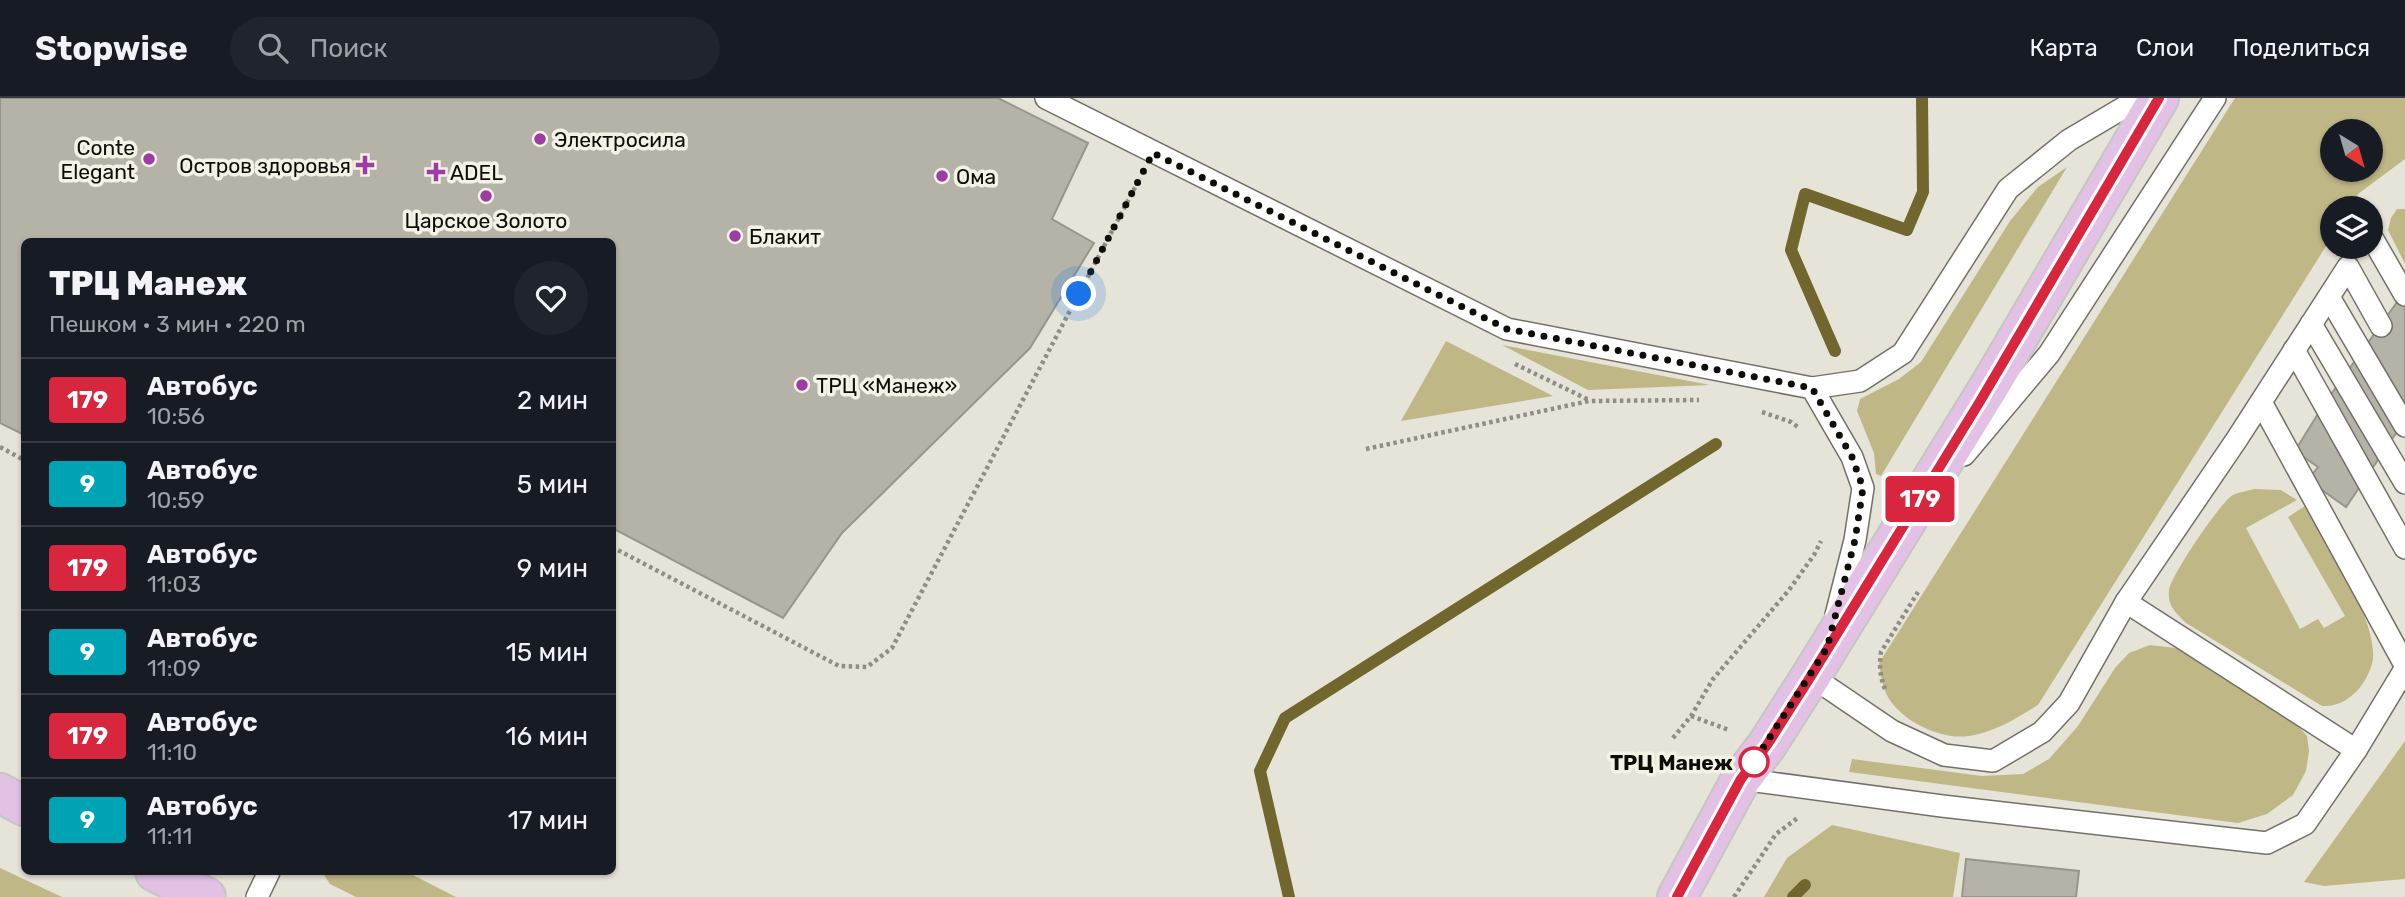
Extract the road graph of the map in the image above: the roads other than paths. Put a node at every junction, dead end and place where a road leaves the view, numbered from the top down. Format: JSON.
{"nodes":[{"id":1,"x":1046,"y":98,"type":"edge"},
{"id":2,"x":2140,"y":98,"type":"edge"},
{"id":3,"x":2159,"y":98,"type":"edge"},
{"id":4,"x":2215,"y":98,"type":"edge"},
{"id":5,"x":2383,"y":257,"type":"edge"},
{"id":6,"x":2405,"y":295,"type":"edge"},
{"id":7,"x":2329,"y":296,"type":"junction"},
{"id":8,"x":2311,"y":324,"type":"junction"},
{"id":9,"x":2381,"y":326,"type":"dead end"},
{"id":10,"x":2294,"y":350,"type":"junction"},
{"id":11,"x":1812,"y":388,"type":"junction"},
{"id":12,"x":2261,"y":402,"type":"junction"},
{"id":13,"x":2405,"y":426,"type":"edge"},
{"id":14,"x":2405,"y":483,"type":"edge"},
{"id":15,"x":1902,"y":529,"type":"junction"},
{"id":16,"x":2405,"y":548,"type":"edge"},
{"id":17,"x":2126,"y":603,"type":"junction"},
{"id":18,"x":1819,"y":662,"type":"junction"},
{"id":19,"x":2405,"y":667,"type":"edge"},
{"id":20,"x":2356,"y":750,"type":"junction"},
{"id":21,"x":1741,"y":779,"type":"junction"},
{"id":22,"x":0,"y":793,"type":"edge"},
{"id":23,"x":21,"y":804,"type":"edge"},
{"id":24,"x":161,"y":875,"type":"edge"},
{"id":25,"x":268,"y":875,"type":"edge"},
{"id":26,"x":206,"y":897,"type":"edge"},
{"id":27,"x":257,"y":897,"type":"edge"},
{"id":28,"x":1677,"y":897,"type":"edge"}],
"edges":[{"from":1,"to":11,"type":"lane"},
{"from":2,"to":11,"type":"lane"},
{"from":3,"to":15,"type":"main road"},
{"from":4,"to":15,"type":"lane"},
{"from":5,"to":6,"type":"lane"},
{"from":7,"to":8,"type":"lane"},
{"from":7,"to":9,"type":"lane"},
{"from":7,"to":13,"type":"lane"},
{"from":8,"to":10,"type":"lane"},
{"from":8,"to":14,"type":"lane"},
{"from":10,"to":12,"type":"lane"},
{"from":10,"to":16,"type":"lane"},
{"from":11,"to":18,"type":"lane"},
{"from":12,"to":17,"type":"lane"},
{"from":12,"to":19,"type":"lane"},
{"from":15,"to":18,"type":"main road"},
{"from":17,"to":18,"type":"lane"},
{"from":17,"to":20,"type":"lane"},
{"from":18,"to":21,"type":"main road"},
{"from":19,"to":20,"type":"lane"},
{"from":20,"to":21,"type":"lane"},
{"from":21,"to":28,"type":"main road"},
{"from":22,"to":23,"type":"main road"},
{"from":24,"to":26,"type":"main road"},
{"from":25,"to":27,"type":"lane"}]}
